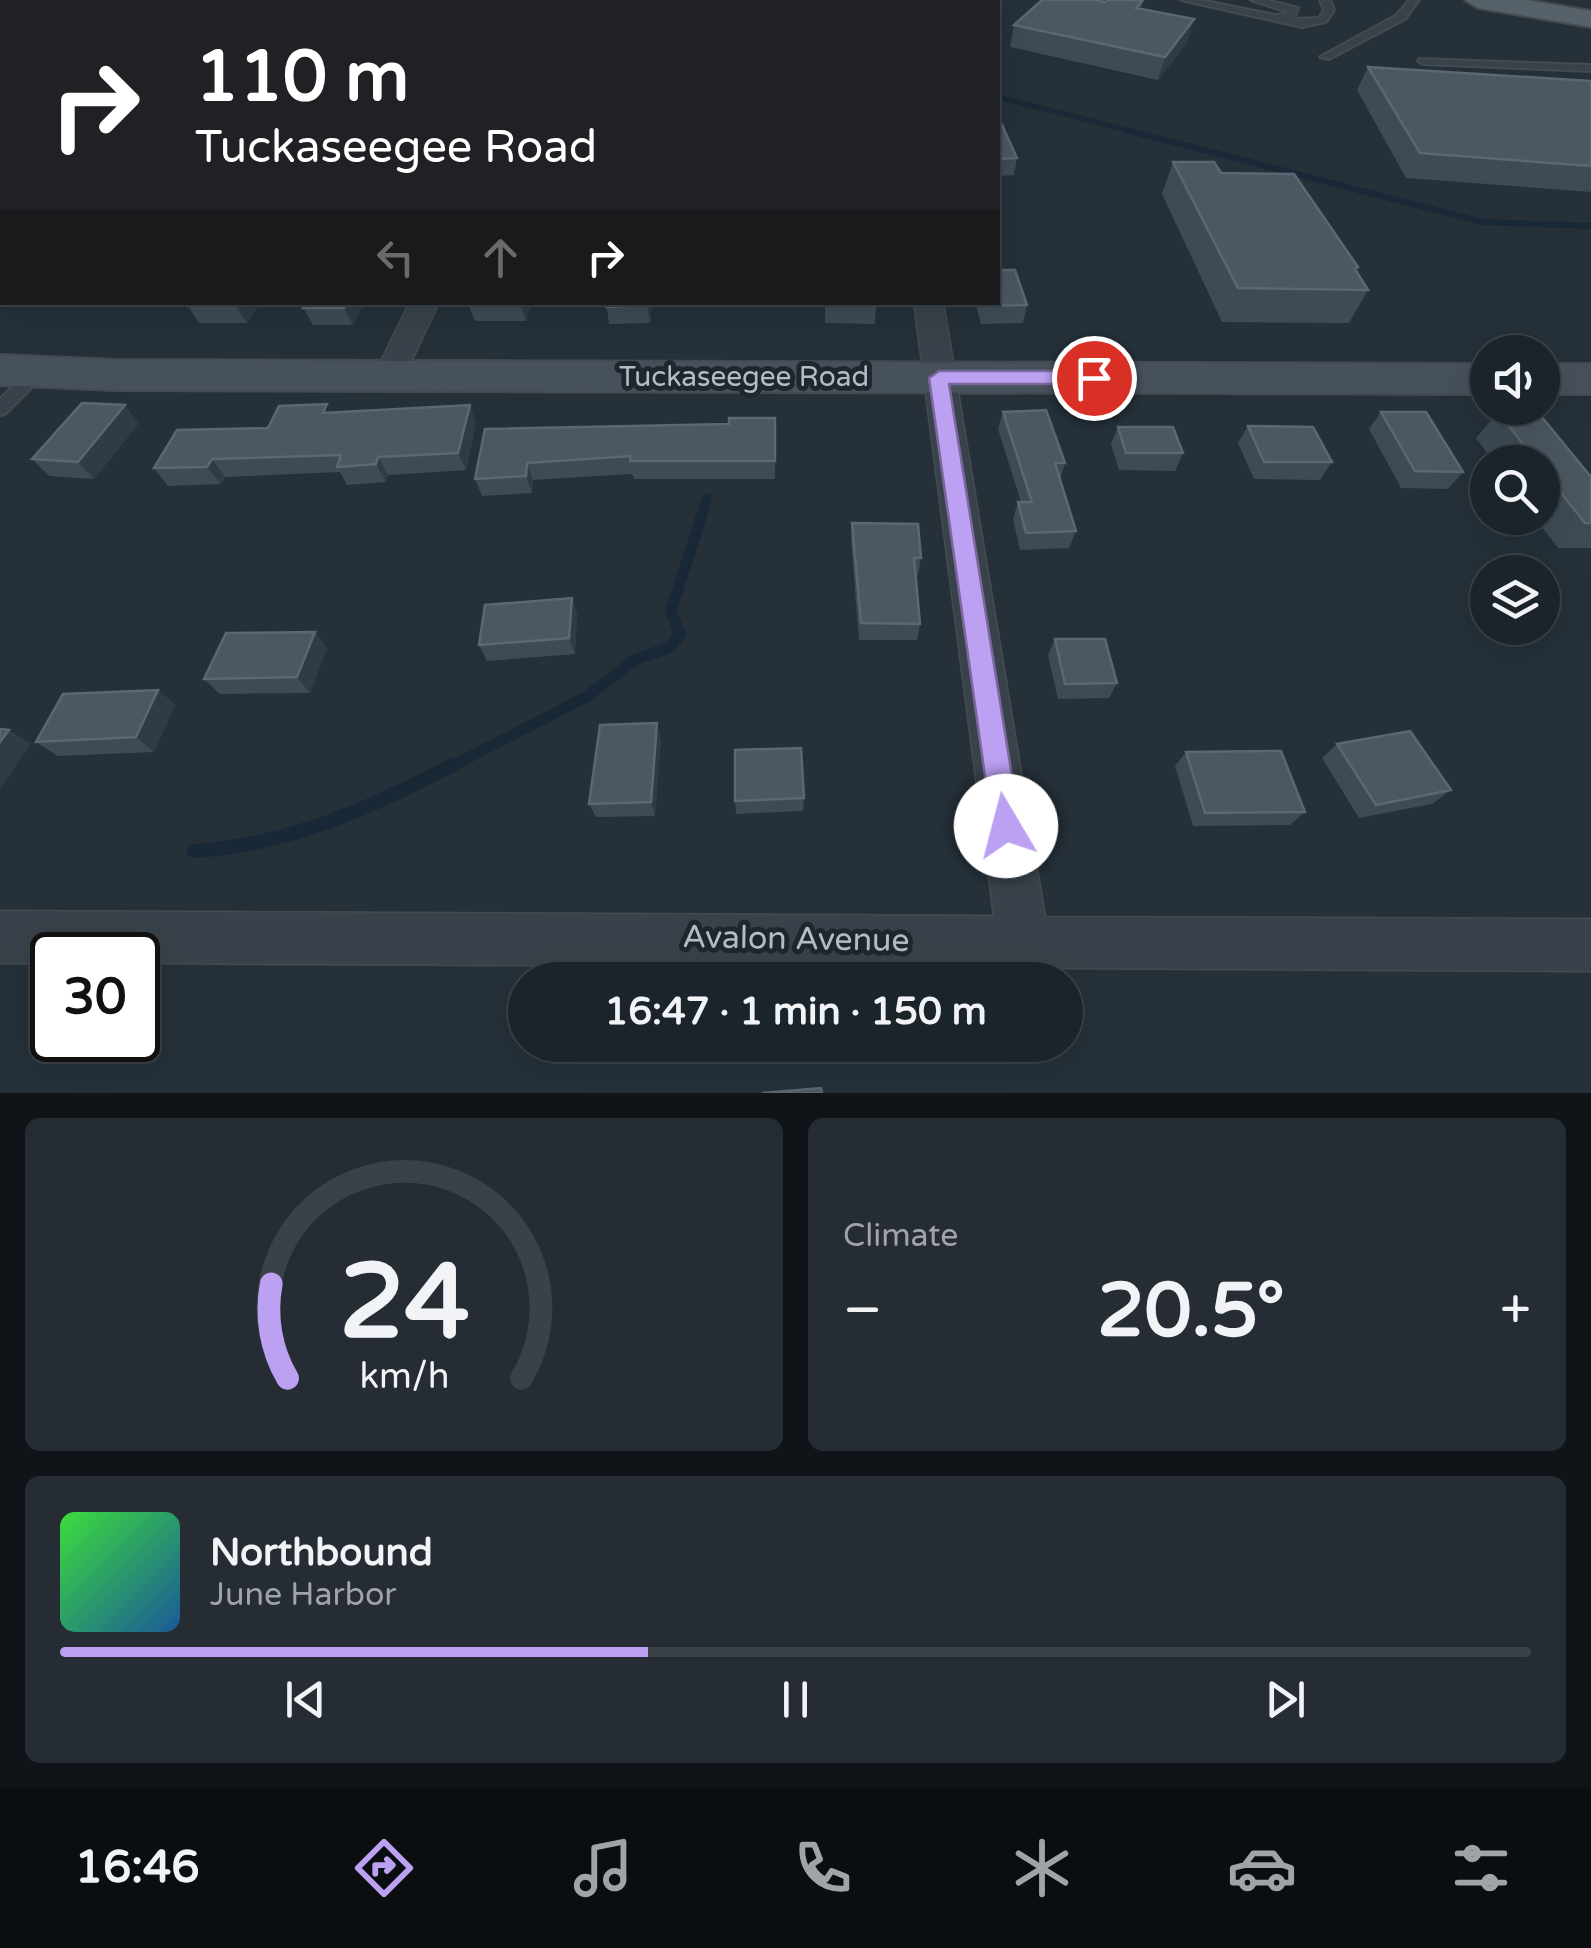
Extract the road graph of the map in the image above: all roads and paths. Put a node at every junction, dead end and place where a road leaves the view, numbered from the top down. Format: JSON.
{"nodes":[{"id":1,"x":1186,"y":0,"type":"edge"},
{"id":2,"x":1256,"y":0,"type":"edge"},
{"id":3,"x":1325,"y":0,"type":"edge"},
{"id":4,"x":1414,"y":0,"type":"edge"},
{"id":5,"x":1478,"y":0,"type":"edge"},
{"id":6,"x":1538,"y":5,"type":"edge"},
{"id":7,"x":1591,"y":8,"type":"edge"},
{"id":8,"x":1270,"y":17,"type":"junction"},
{"id":9,"x":1591,"y":18,"type":"edge"},
{"id":10,"x":1324,"y":57,"type":"dead end"},
{"id":11,"x":1422,"y":61,"type":"dead end"},
{"id":12,"x":1591,"y":68,"type":"edge"},
{"id":13,"x":425,"y":305,"type":"edge"},
{"id":14,"x":928,"y":305,"type":"edge"},
{"id":15,"x":19,"y":371,"type":"edge"},
{"id":16,"x":390,"y":376,"type":"junction"},
{"id":17,"x":939,"y":378,"type":"junction"},
{"id":18,"x":1470,"y":379,"type":"edge"},
{"id":19,"x":1560,"y":379,"type":"edge"},
{"id":20,"x":1591,"y":379,"type":"edge"},
{"id":21,"x":0,"y":409,"type":"edge"},
{"id":22,"x":0,"y":937,"type":"edge"},
{"id":23,"x":1023,"y":941,"type":"junction"},
{"id":24,"x":1591,"y":945,"type":"edge"}],
"edges":[{"from":1,"to":8,"type":"lane"},
{"from":2,"to":8,"type":"lane"},
{"from":3,"to":8,"type":"lane"},
{"from":4,"to":10,"type":"lane"},
{"from":5,"to":6,"type":"main road"},
{"from":6,"to":7,"type":"main road"},
{"from":6,"to":9,"type":"main road"},
{"from":11,"to":12,"type":"lane"},
{"from":13,"to":16,"type":"street"},
{"from":14,"to":17,"type":"street"},
{"from":15,"to":16,"type":"main road","name":"Tuckaseegee Road"},
{"from":15,"to":21,"type":"lane"},
{"from":16,"to":17,"type":"main road","name":"Tuckaseegee Road"},
{"from":17,"to":18,"type":"main road","name":"Tuckaseegee Road"},
{"from":17,"to":23,"type":"street"},
{"from":19,"to":20,"type":"main road"},
{"from":22,"to":23,"type":"street","name":"Avalon Avenue"},
{"from":23,"to":24,"type":"street","name":"Avalon Avenue"}]}
